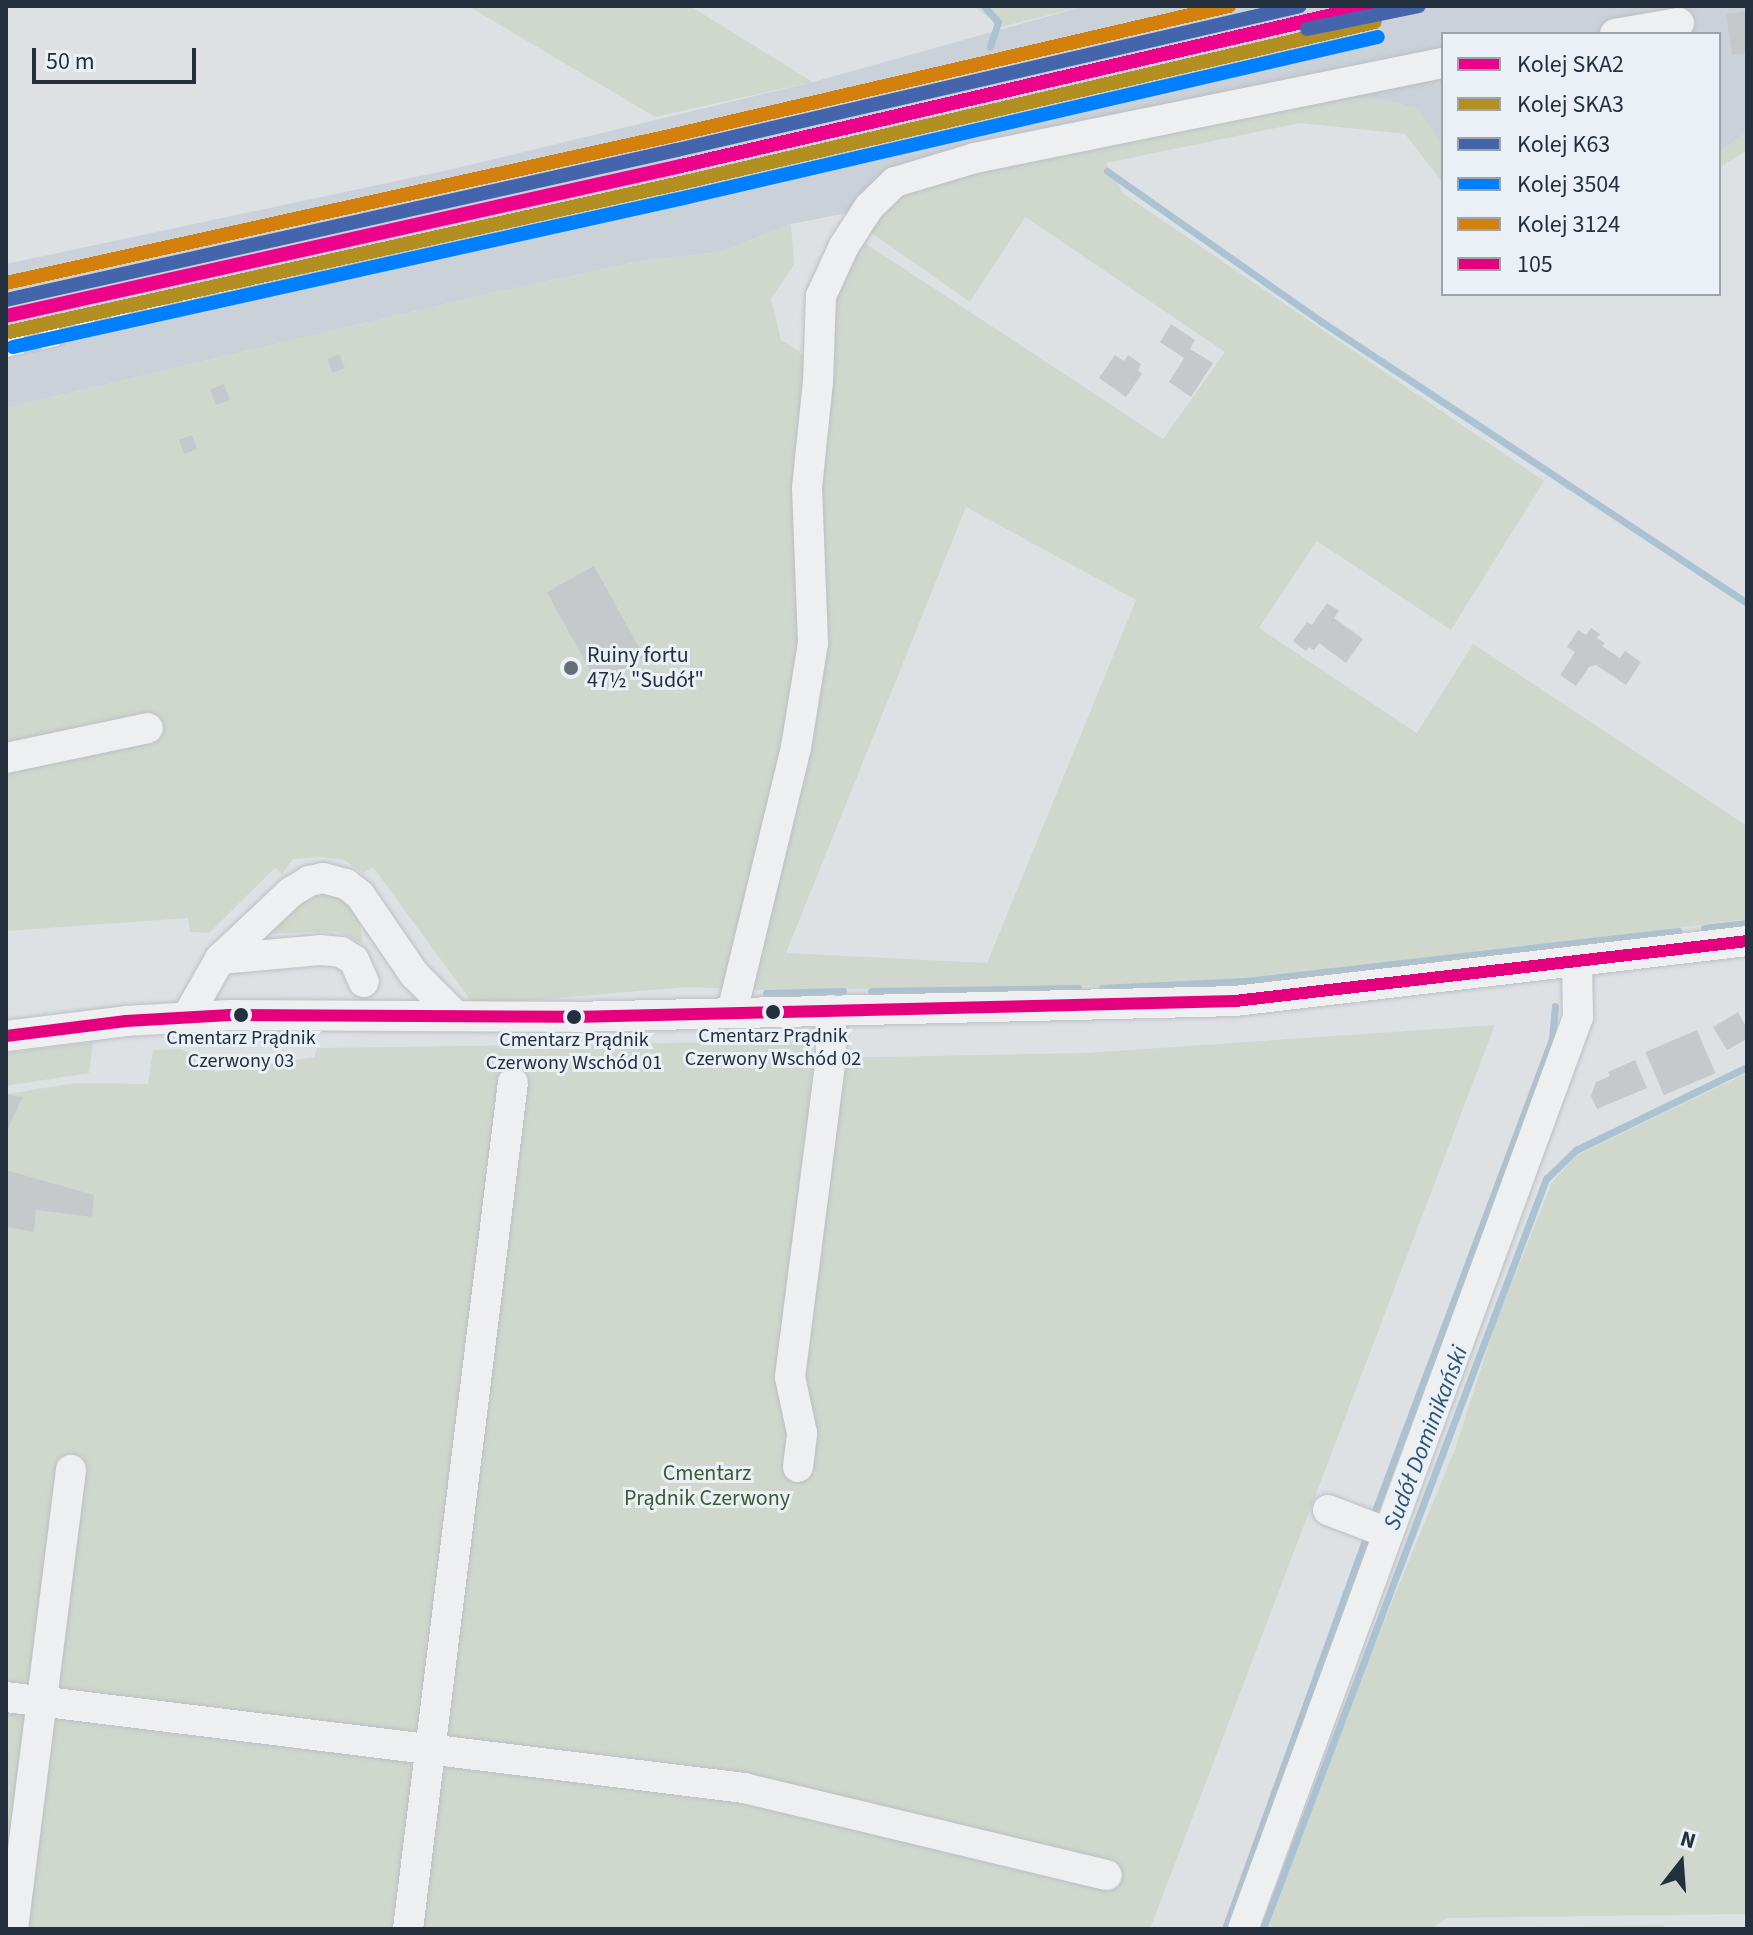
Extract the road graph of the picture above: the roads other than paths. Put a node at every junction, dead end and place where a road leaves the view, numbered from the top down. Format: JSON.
{"nodes":[{"id":1,"x":1679,"y":23,"type":"dead end"},
{"id":2,"x":1627,"y":32,"type":"edge"},
{"id":3,"x":1441,"y":63,"type":"edge"},
{"id":4,"x":148,"y":728,"type":"dead end"},
{"id":5,"x":6,"y":758,"type":"edge"},
{"id":6,"x":384,"y":927,"type":"junction"},
{"id":7,"x":1747,"y":941,"type":"edge"},
{"id":8,"x":220,"y":959,"type":"junction"},
{"id":9,"x":1577,"y":961,"type":"junction"},
{"id":10,"x":364,"y":982,"type":"junction"},
{"id":11,"x":831,"y":1010,"type":"junction"},
{"id":12,"x":732,"y":1012,"type":"junction"},
{"id":13,"x":363,"y":1014,"type":"junction"},
{"id":14,"x":230,"y":1015,"type":"junction"},
{"id":15,"x":455,"y":1015,"type":"junction"},
{"id":16,"x":187,"y":1017,"type":"junction"},
{"id":17,"x":6,"y":1036,"type":"edge"},
{"id":18,"x":513,"y":1082,"type":"dead end"},
{"id":19,"x":798,"y":1467,"type":"dead end"},
{"id":20,"x":71,"y":1470,"type":"dead end"},
{"id":21,"x":1328,"y":1510,"type":"dead end"},
{"id":22,"x":1388,"y":1533,"type":"junction"},
{"id":23,"x":6,"y":1697,"type":"edge"},
{"id":24,"x":41,"y":1701,"type":"junction"},
{"id":25,"x":432,"y":1748,"type":"junction"},
{"id":26,"x":1107,"y":1875,"type":"dead end"},
{"id":27,"x":13,"y":1929,"type":"edge"},
{"id":28,"x":408,"y":1929,"type":"edge"},
{"id":29,"x":1243,"y":1929,"type":"edge"}],
"edges":[{"from":1,"to":2,"type":"street"},
{"from":3,"to":12,"type":"street"},
{"from":4,"to":5,"type":"street"},
{"from":6,"to":8,"type":"street"},
{"from":6,"to":10,"type":"street"},
{"from":6,"to":15,"type":"street"},
{"from":7,"to":9,"type":"street"},
{"from":8,"to":10,"type":"street"},
{"from":8,"to":14,"type":"street"},
{"from":8,"to":16,"type":"street"},
{"from":9,"to":11,"type":"street"},
{"from":9,"to":22,"type":"street"},
{"from":10,"to":13,"type":"street"},
{"from":11,"to":12,"type":"street"},
{"from":11,"to":19,"type":"street"},
{"from":12,"to":15,"type":"street"},
{"from":13,"to":14,"type":"street"},
{"from":13,"to":15,"type":"street"},
{"from":14,"to":16,"type":"street"},
{"from":16,"to":17,"type":"street"},
{"from":18,"to":25,"type":"street"},
{"from":20,"to":24,"type":"street"},
{"from":21,"to":22,"type":"street"},
{"from":22,"to":29,"type":"street"},
{"from":23,"to":24,"type":"street"},
{"from":24,"to":25,"type":"street"},
{"from":24,"to":27,"type":"street"},
{"from":25,"to":26,"type":"street"},
{"from":25,"to":28,"type":"street"}]}
